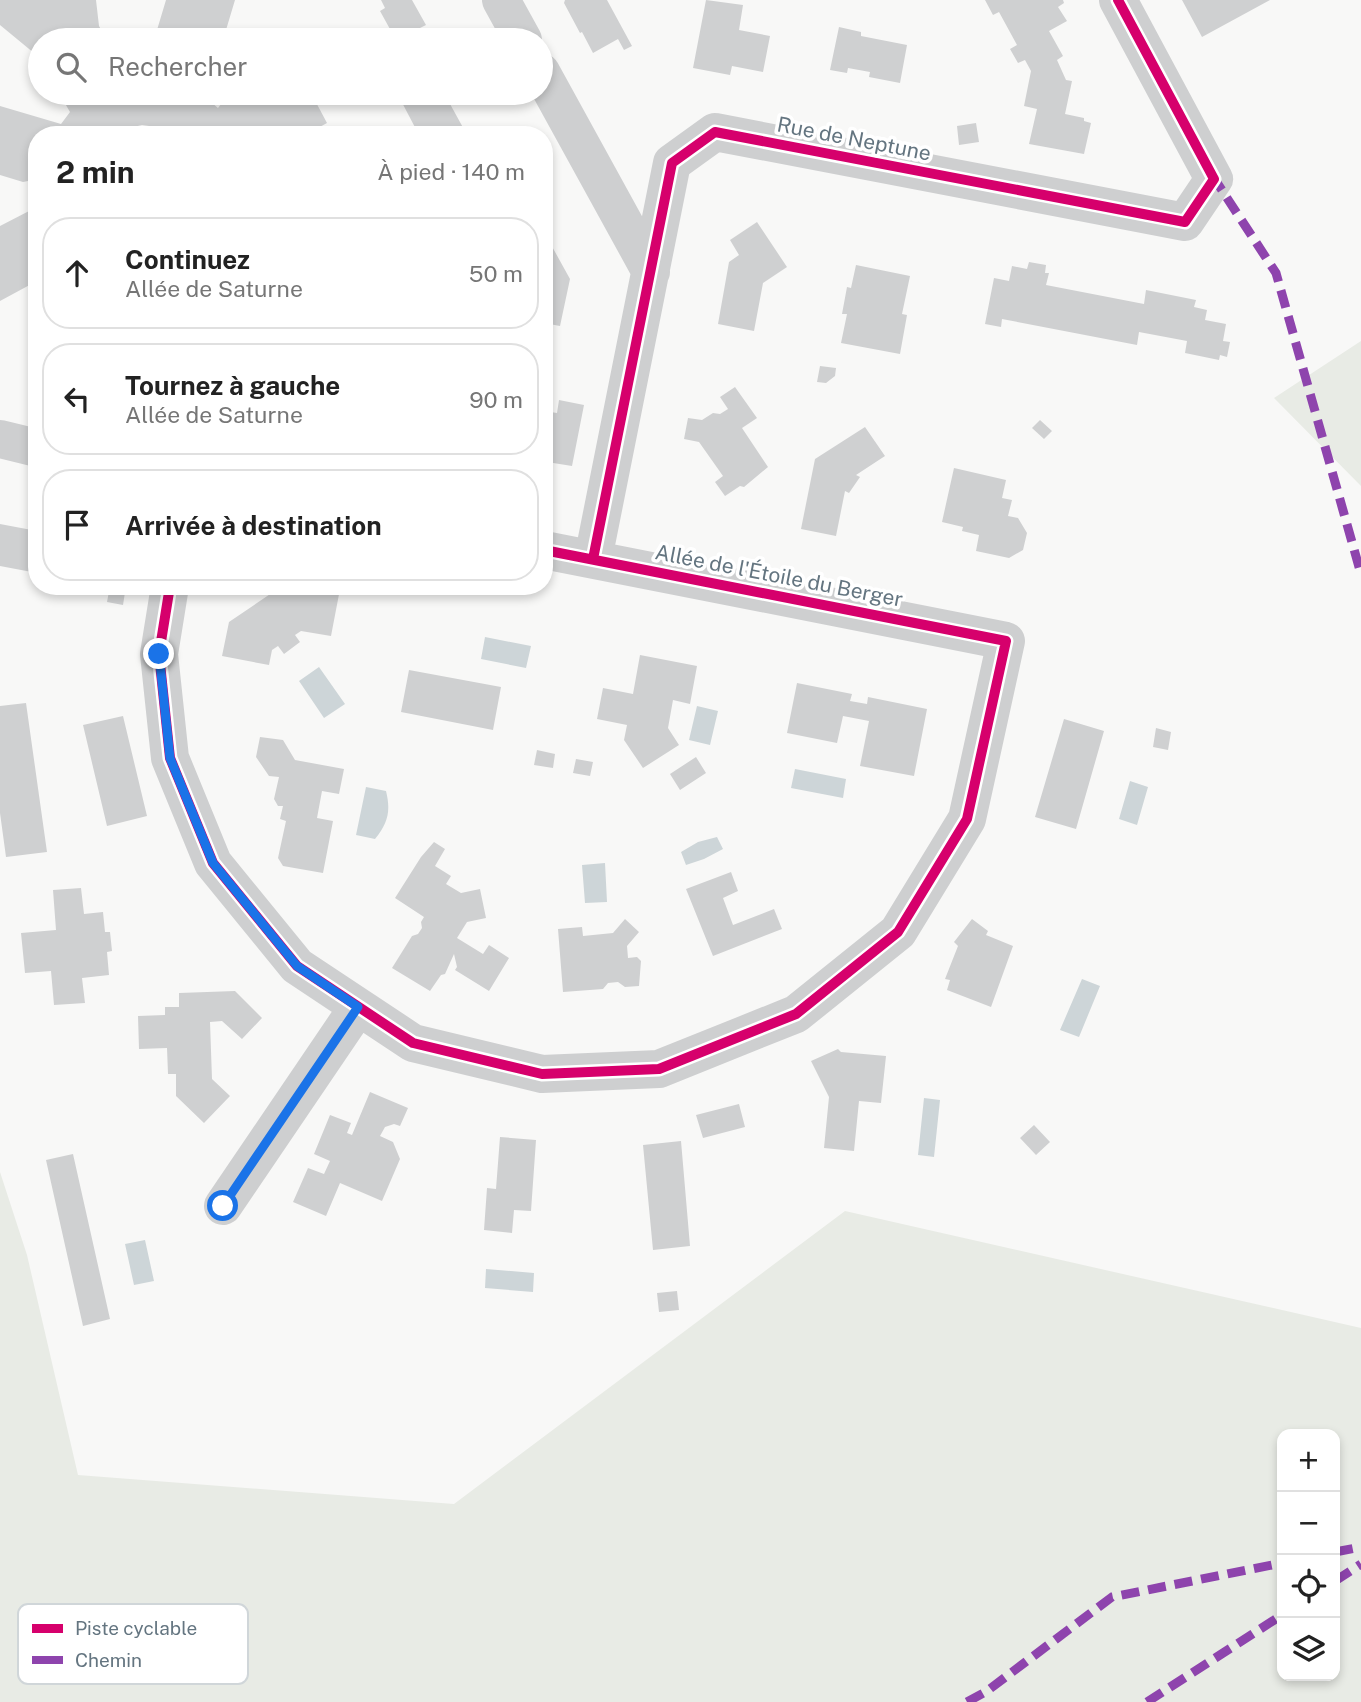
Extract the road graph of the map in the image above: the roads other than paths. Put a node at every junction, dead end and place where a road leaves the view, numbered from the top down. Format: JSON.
{"nodes":[{"id":1,"x":501,"y":0,"type":"edge"},
{"id":2,"x":1118,"y":0,"type":"edge"},
{"id":3,"x":516,"y":28,"type":"edge"},
{"id":4,"x":553,"y":94,"type":"edge"},
{"id":5,"x":650,"y":272,"type":"junction"},
{"id":6,"x":0,"y":439,"type":"edge"},
{"id":7,"x":28,"y":445,"type":"edge"},
{"id":8,"x":553,"y":552,"type":"edge"},
{"id":9,"x":593,"y":559,"type":"junction"},
{"id":10,"x":169,"y":595,"type":"edge"},
{"id":11,"x":358,"y":1007,"type":"junction"},
{"id":12,"x":223,"y":1206,"type":"dead end"}],
"edges":[{"from":1,"to":3,"type":"street"},
{"from":2,"to":5,"type":"street","name":"Rue de Neptune"},
{"from":4,"to":5,"type":"street"},
{"from":5,"to":9,"type":"street","name":"Rue de Neptune"},
{"from":6,"to":7,"type":"street"},
{"from":8,"to":9,"type":"street","name":"Allée de l'Étoile du Berger"},
{"from":9,"to":11,"type":"street","name":"Allée de l'Étoile du Berger"},
{"from":10,"to":11,"type":"street"},
{"from":11,"to":12,"type":"street"}]}
